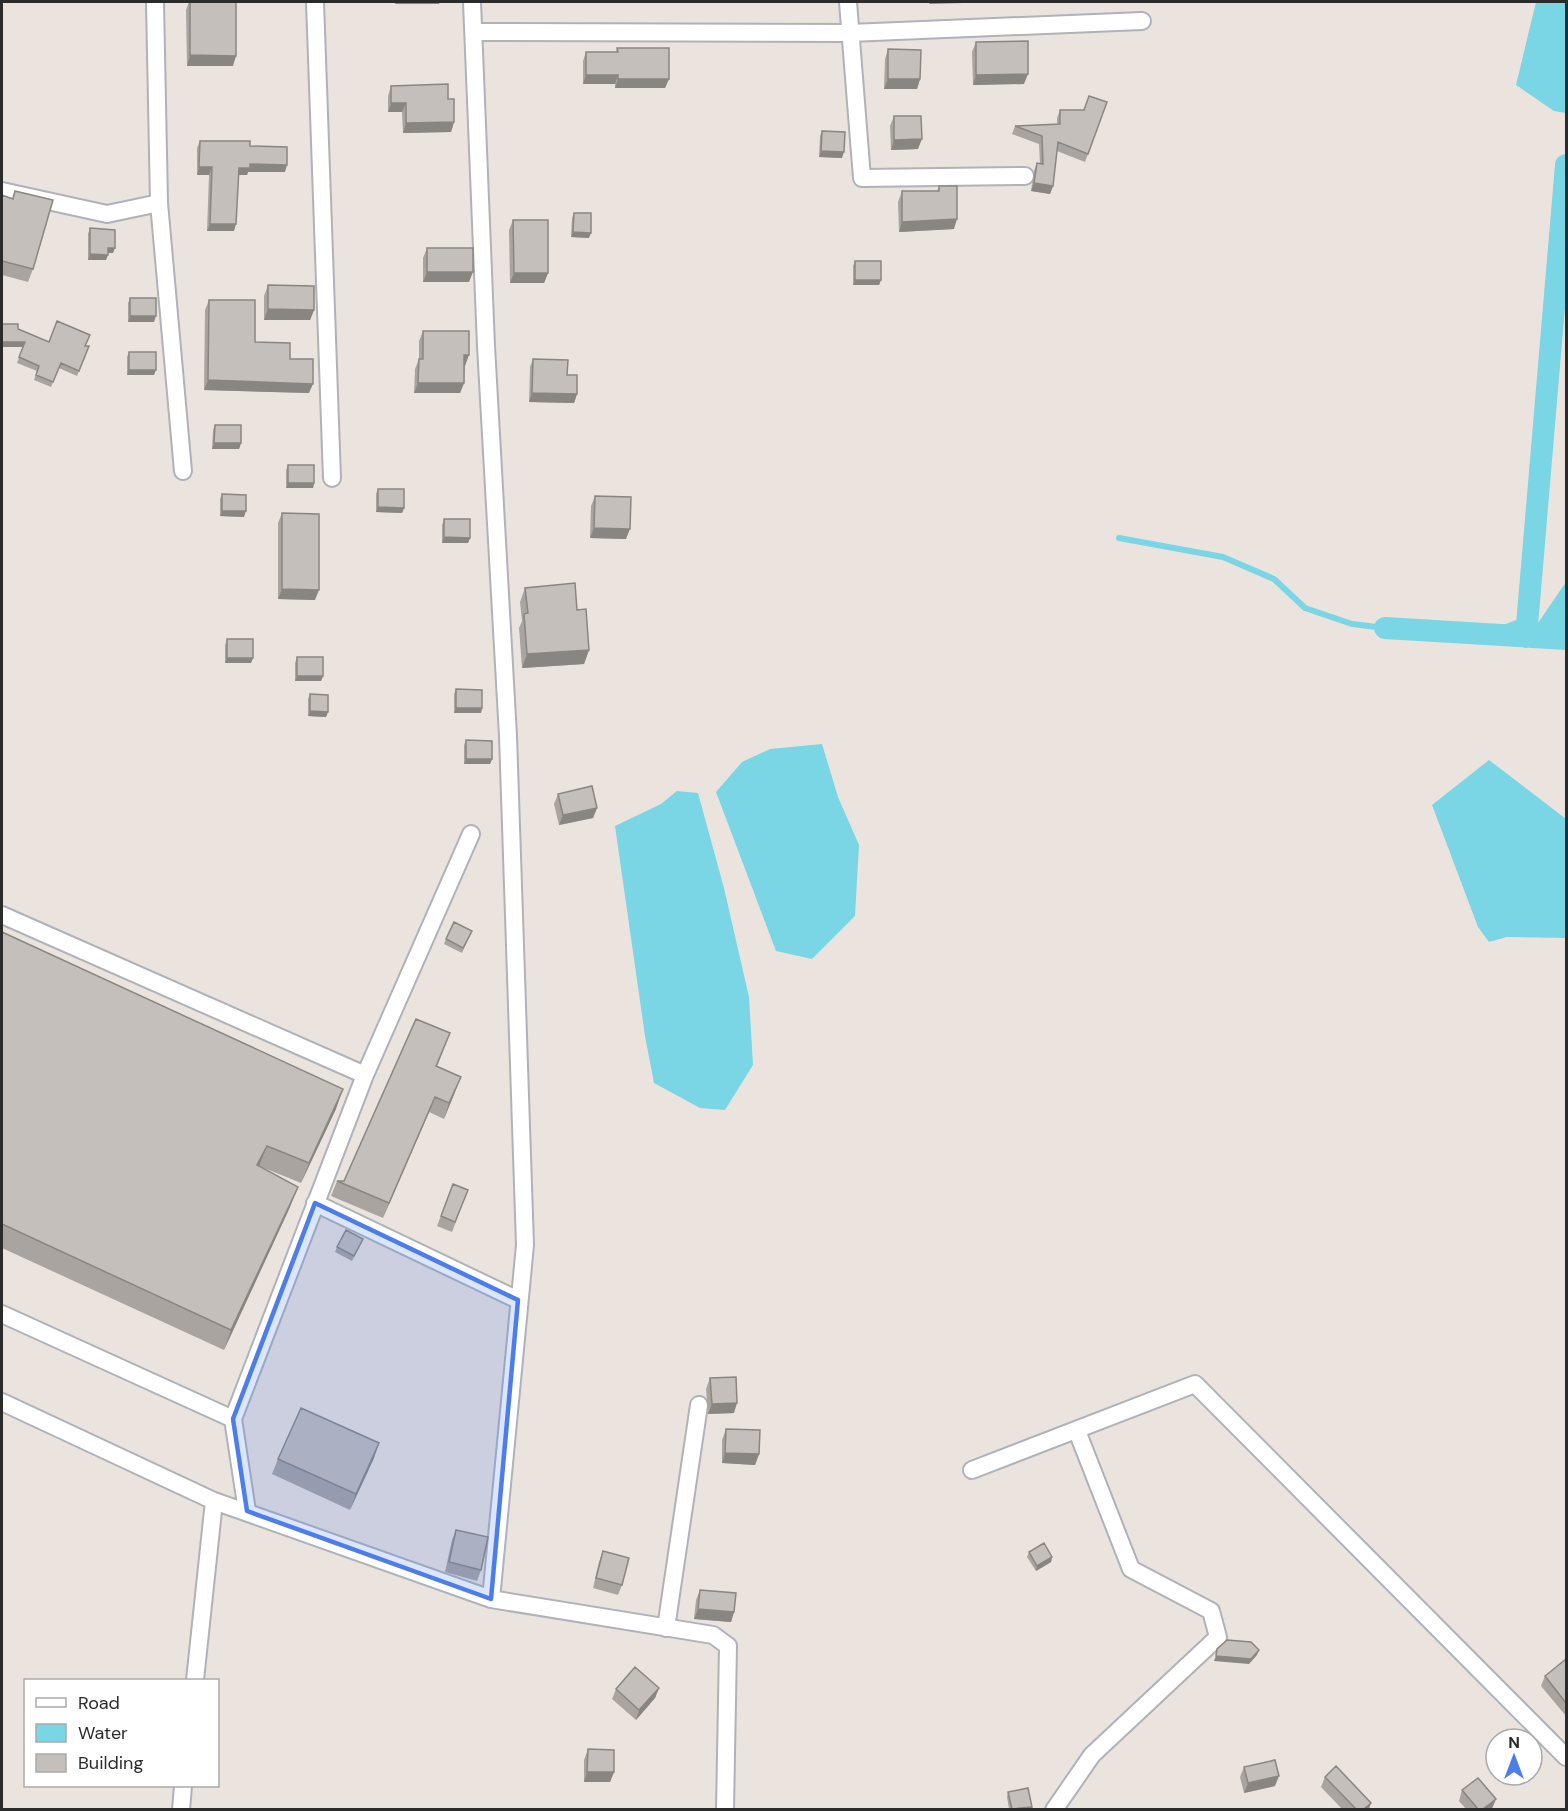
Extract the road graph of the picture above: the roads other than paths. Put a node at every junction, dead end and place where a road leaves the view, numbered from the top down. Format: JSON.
{"nodes":[{"id":1,"x":155,"y":2,"type":"edge"},
{"id":2,"x":315,"y":2,"type":"edge"},
{"id":3,"x":472,"y":2,"type":"edge"},
{"id":4,"x":848,"y":2,"type":"edge"},
{"id":5,"x":1142,"y":21,"type":"dead end"},
{"id":6,"x":476,"y":32,"type":"junction"},
{"id":7,"x":850,"y":33,"type":"junction"},
{"id":8,"x":1024,"y":176,"type":"dead end"},
{"id":9,"x":2,"y":191,"type":"edge"},
{"id":10,"x":159,"y":203,"type":"junction"},
{"id":11,"x":183,"y":471,"type":"dead end"},
{"id":12,"x":332,"y":478,"type":"dead end"},
{"id":13,"x":471,"y":834,"type":"dead end"},
{"id":14,"x":2,"y":915,"type":"edge"},
{"id":15,"x":365,"y":1075,"type":"junction"},
{"id":16,"x":315,"y":1203,"type":"junction"},
{"id":17,"x":518,"y":1300,"type":"junction"},
{"id":18,"x":2,"y":1314,"type":"edge"},
{"id":19,"x":2,"y":1402,"type":"edge"},
{"id":20,"x":699,"y":1404,"type":"dead end"},
{"id":21,"x":233,"y":1419,"type":"junction"},
{"id":22,"x":1077,"y":1431,"type":"junction"},
{"id":23,"x":972,"y":1470,"type":"dead end"},
{"id":24,"x":214,"y":1501,"type":"junction"},
{"id":25,"x":247,"y":1511,"type":"junction"},
{"id":26,"x":491,"y":1599,"type":"junction"},
{"id":27,"x":666,"y":1628,"type":"junction"},
{"id":28,"x":195,"y":1679,"type":"edge"},
{"id":29,"x":1566,"y":1757,"type":"edge"},
{"id":30,"x":183,"y":1787,"type":"edge"},
{"id":31,"x":181,"y":1809,"type":"edge"},
{"id":32,"x":725,"y":1809,"type":"edge"},
{"id":33,"x":1054,"y":1809,"type":"edge"}],
"edges":[{"from":1,"to":10,"type":"street"},
{"from":2,"to":12,"type":"street"},
{"from":3,"to":6,"type":"street"},
{"from":4,"to":7,"type":"street"},
{"from":5,"to":7,"type":"street"},
{"from":6,"to":7,"type":"street"},
{"from":6,"to":17,"type":"street"},
{"from":7,"to":8,"type":"street"},
{"from":9,"to":10,"type":"street"},
{"from":10,"to":11,"type":"street"},
{"from":13,"to":15,"type":"street"},
{"from":14,"to":15,"type":"street"},
{"from":15,"to":16,"type":"street"},
{"from":16,"to":17,"type":"street"},
{"from":16,"to":21,"type":"street"},
{"from":17,"to":26,"type":"street"},
{"from":18,"to":21,"type":"street"},
{"from":19,"to":24,"type":"street"},
{"from":20,"to":27,"type":"street"},
{"from":21,"to":25,"type":"street"},
{"from":22,"to":23,"type":"street"},
{"from":22,"to":29,"type":"street"},
{"from":22,"to":33,"type":"street"},
{"from":24,"to":25,"type":"street"},
{"from":24,"to":28,"type":"street"},
{"from":25,"to":26,"type":"street"},
{"from":26,"to":27,"type":"street"},
{"from":27,"to":32,"type":"street"},
{"from":30,"to":31,"type":"street"}]}
